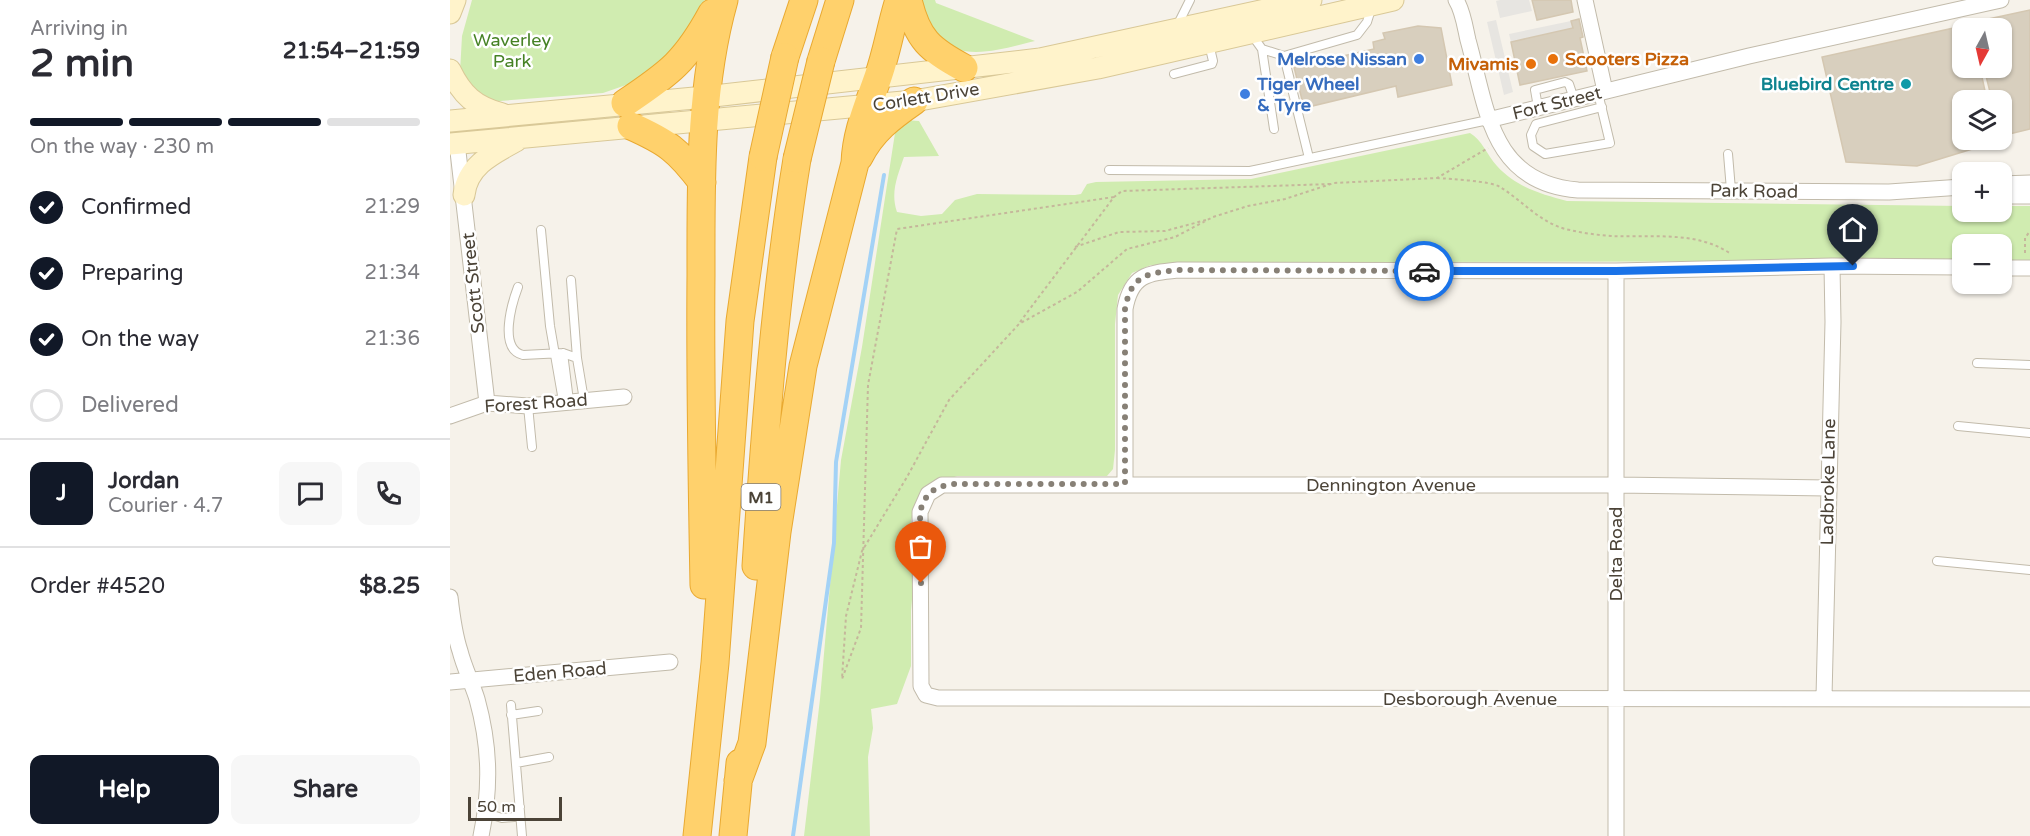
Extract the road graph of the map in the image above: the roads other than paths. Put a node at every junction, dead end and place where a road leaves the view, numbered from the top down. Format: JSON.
{"nodes":[{"id":1,"x":455,"y":0,"type":"edge"},
{"id":2,"x":722,"y":0,"type":"edge"},
{"id":3,"x":804,"y":0,"type":"edge"},
{"id":4,"x":840,"y":0,"type":"edge"},
{"id":5,"x":899,"y":0,"type":"edge"},
{"id":6,"x":908,"y":0,"type":"edge"},
{"id":7,"x":1190,"y":0,"type":"edge"},
{"id":8,"x":1311,"y":0,"type":"edge"},
{"id":9,"x":1394,"y":0,"type":"edge"},
{"id":10,"x":1585,"y":0,"type":"edge"},
{"id":11,"x":2001,"y":0,"type":"edge"},
{"id":12,"x":1458,"y":1,"type":"edge"},
{"id":13,"x":1373,"y":5,"type":"junction"},
{"id":14,"x":450,"y":13,"type":"edge"},
{"id":15,"x":1172,"y":32,"type":"junction"},
{"id":16,"x":1256,"y":41,"type":"junction"},
{"id":17,"x":1209,"y":43,"type":"junction"},
{"id":18,"x":1284,"y":56,"type":"junction"},
{"id":19,"x":964,"y":68,"type":"junction"},
{"id":20,"x":450,"y":70,"type":"edge"},
{"id":21,"x":1174,"y":74,"type":"dead end"},
{"id":22,"x":878,"y":78,"type":"junction"},
{"id":23,"x":1602,"y":97,"type":"junction"},
{"id":24,"x":914,"y":100,"type":"junction"},
{"id":25,"x":866,"y":106,"type":"junction"},
{"id":26,"x":705,"y":109,"type":"junction"},
{"id":27,"x":508,"y":115,"type":"junction"},
{"id":28,"x":628,"y":115,"type":"junction"},
{"id":29,"x":1488,"y":120,"type":"junction"},
{"id":30,"x":450,"y":121,"type":"edge"},
{"id":31,"x":1274,"y":129,"type":"dead end"},
{"id":32,"x":524,"y":136,"type":"junction"},
{"id":33,"x":452,"y":139,"type":"edge"},
{"id":34,"x":1728,"y":154,"type":"dead end"},
{"id":35,"x":1309,"y":158,"type":"junction"},
{"id":36,"x":855,"y":163,"type":"junction"},
{"id":37,"x":1109,"y":170,"type":"dead end"},
{"id":38,"x":702,"y":182,"type":"junction"},
{"id":39,"x":2030,"y":183,"type":"edge"},
{"id":40,"x":2012,"y":184,"type":"edge"},
{"id":41,"x":1952,"y":189,"type":"edge"},
{"id":42,"x":1731,"y":190,"type":"junction"},
{"id":43,"x":1925,"y":193,"type":"junction"},
{"id":44,"x":464,"y":195,"type":"junction"},
{"id":45,"x":1952,"y":195,"type":"edge"},
{"id":46,"x":2012,"y":196,"type":"edge"},
{"id":47,"x":2030,"y":196,"type":"edge"},
{"id":48,"x":541,"y":230,"type":"dead end"},
{"id":49,"x":1832,"y":266,"type":"junction"},
{"id":50,"x":1952,"y":267,"type":"edge"},
{"id":51,"x":2012,"y":268,"type":"edge"},
{"id":52,"x":2028,"y":268,"type":"edge"},
{"id":53,"x":1616,"y":271,"type":"junction"},
{"id":54,"x":571,"y":280,"type":"dead end"},
{"id":55,"x":518,"y":287,"type":"dead end"},
{"id":56,"x":559,"y":353,"type":"junction"},
{"id":57,"x":577,"y":358,"type":"junction"},
{"id":58,"x":1977,"y":363,"type":"dead end"},
{"id":59,"x":2030,"y":365,"type":"edge"},
{"id":60,"x":624,"y":396,"type":"dead end"},
{"id":61,"x":572,"y":401,"type":"junction"},
{"id":62,"x":487,"y":403,"type":"junction"},
{"id":63,"x":528,"y":406,"type":"junction"},
{"id":64,"x":450,"y":416,"type":"edge"},
{"id":65,"x":1958,"y":426,"type":"dead end"},
{"id":66,"x":2030,"y":433,"type":"edge"},
{"id":67,"x":532,"y":447,"type":"dead end"},
{"id":68,"x":1125,"y":484,"type":"junction"},
{"id":69,"x":1616,"y":484,"type":"junction"},
{"id":70,"x":1827,"y":488,"type":"junction"},
{"id":71,"x":1936,"y":561,"type":"dead end"},
{"id":72,"x":2030,"y":570,"type":"edge"},
{"id":73,"x":450,"y":597,"type":"edge"},
{"id":74,"x":670,"y":662,"type":"dead end"},
{"id":75,"x":715,"y":663,"type":"junction"},
{"id":76,"x":471,"y":680,"type":"junction"},
{"id":77,"x":921,"y":681,"type":"joint"},
{"id":78,"x":450,"y":682,"type":"edge"},
{"id":79,"x":1824,"y":697,"type":"junction"},
{"id":80,"x":1616,"y":699,"type":"junction"},
{"id":81,"x":2030,"y":699,"type":"edge"},
{"id":82,"x":511,"y":705,"type":"dead end"},
{"id":83,"x":538,"y":711,"type":"dead end"},
{"id":84,"x":512,"y":715,"type":"junction"},
{"id":85,"x":549,"y":757,"type":"dead end"},
{"id":86,"x":516,"y":763,"type":"junction"},
{"id":87,"x":738,"y":781,"type":"junction"},
{"id":88,"x":520,"y":807,"type":"junction"},
{"id":89,"x":486,"y":813,"type":"junction"},
{"id":90,"x":481,"y":836,"type":"edge"},
{"id":91,"x":522,"y":836,"type":"edge"},
{"id":92,"x":697,"y":836,"type":"edge"},
{"id":93,"x":733,"y":836,"type":"edge"},
{"id":94,"x":1616,"y":836,"type":"edge"}],
"edges":[{"from":1,"to":14,"type":"main road"},
{"from":2,"to":26,"type":"highway"},
{"from":2,"to":28,"type":"highway"},
{"from":3,"to":75,"type":"highway","number":"M1","bridge":true},
{"from":4,"to":87,"type":"highway","number":"M1","bridge":true},
{"from":5,"to":22,"type":"highway"},
{"from":6,"to":19,"type":"highway"},
{"from":7,"to":15,"type":"lane"},
{"from":8,"to":15,"type":"main road","name":"Corlett Drive"},
{"from":9,"to":13,"type":"main road","name":"Corlett Drive"},
{"from":10,"to":23,"type":"street"},
{"from":11,"to":23,"type":"street","name":"Fort Street"},
{"from":12,"to":29,"type":"street","name":"Park Road"},
{"from":13,"to":16,"type":"main road","name":"Corlett Drive"},
{"from":13,"to":18,"type":"lane"},
{"from":15,"to":19,"type":"main road","name":"Corlett Drive"},
{"from":16,"to":17,"type":"main road","name":"Corlett Drive"},
{"from":16,"to":18,"type":"lane"},
{"from":16,"to":31,"type":"lane"},
{"from":17,"to":21,"type":"lane"},
{"from":17,"to":24,"type":"main road","name":"Corlett Drive"},
{"from":18,"to":35,"type":"lane"},
{"from":19,"to":22,"type":"main road","name":"Corlett Drive"},
{"from":20,"to":27,"type":"main road"},
{"from":22,"to":25,"type":"highway"},
{"from":22,"to":26,"type":"main road","name":"Corlett Drive"},
{"from":23,"to":23,"type":"lane"},
{"from":23,"to":29,"type":"street","name":"Fort Street"},
{"from":24,"to":25,"type":"main road","name":"Corlett Drive"},
{"from":24,"to":36,"type":"highway"},
{"from":25,"to":26,"type":"main road","name":"Corlett Drive"},
{"from":25,"to":36,"type":"highway"},
{"from":26,"to":28,"type":"main road","name":"Corlett Drive"},
{"from":26,"to":38,"type":"highway"},
{"from":27,"to":28,"type":"main road","name":"Corlett Drive"},
{"from":27,"to":30,"type":"main road","name":"Corlett Drive"},
{"from":28,"to":32,"type":"main road","name":"Corlett Drive"},
{"from":28,"to":38,"type":"highway"},
{"from":29,"to":35,"type":"lane","name":"Fort Street"},
{"from":29,"to":42,"type":"street","name":"Park Road"},
{"from":32,"to":33,"type":"main road","name":"Corlett Drive"},
{"from":32,"to":44,"type":"main road"},
{"from":33,"to":44,"type":"street","name":"Scott Street"},
{"from":34,"to":42,"type":"lane"},
{"from":35,"to":37,"type":"lane","name":"Fort Street"},
{"from":36,"to":87,"type":"highway"},
{"from":38,"to":75,"type":"highway"},
{"from":39,"to":40,"type":"street"},
{"from":41,"to":43,"type":"street","name":"Park Road"},
{"from":42,"to":43,"type":"street","name":"Park Road"},
{"from":43,"to":45,"type":"street","name":"Park Road"},
{"from":44,"to":62,"type":"street","name":"Scott Street"},
{"from":46,"to":47,"type":"street"},
{"from":48,"to":56,"type":"lane"},
{"from":49,"to":50,"type":"street"},
{"from":49,"to":53,"type":"street"},
{"from":49,"to":70,"type":"street","name":"Ladbroke Lane"},
{"from":51,"to":52,"type":"street"},
{"from":53,"to":68,"type":"street"},
{"from":53,"to":69,"type":"street","name":"Delta Road"},
{"from":54,"to":57,"type":"lane"},
{"from":55,"to":56,"type":"lane"},
{"from":56,"to":57,"type":"lane"},
{"from":56,"to":61,"type":"lane"},
{"from":57,"to":61,"type":"lane"},
{"from":58,"to":59,"type":"lane"},
{"from":60,"to":61,"type":"street","name":"Forest Road"},
{"from":61,"to":63,"type":"street","name":"Forest Road"},
{"from":62,"to":63,"type":"street","name":"Forest Road"},
{"from":62,"to":64,"type":"street","name":"Forest Road"},
{"from":63,"to":67,"type":"lane"},
{"from":65,"to":66,"type":"lane"},
{"from":68,"to":69,"type":"street","name":"Dennington Avenue"},
{"from":68,"to":77,"type":"street","name":"Dennington Avenue"},
{"from":69,"to":70,"type":"street","name":"Dennington Avenue"},
{"from":69,"to":80,"type":"street","name":"Delta Road"},
{"from":70,"to":79,"type":"street","name":"Ladbroke Lane"},
{"from":71,"to":72,"type":"lane"},
{"from":73,"to":76,"type":"street"},
{"from":74,"to":76,"type":"street","name":"Eden Road"},
{"from":75,"to":92,"type":"highway","number":"M1"},
{"from":76,"to":78,"type":"street","name":"Eden Road"},
{"from":76,"to":89,"type":"street"},
{"from":77,"to":80,"type":"street","name":"Desborough Avenue"},
{"from":79,"to":80,"type":"street","name":"Desborough Avenue"},
{"from":79,"to":81,"type":"street","name":"Desborough Avenue"},
{"from":80,"to":94,"type":"street","name":"Delta Road"},
{"from":82,"to":84,"type":"lane"},
{"from":83,"to":84,"type":"lane"},
{"from":84,"to":86,"type":"lane"},
{"from":85,"to":86,"type":"lane"},
{"from":86,"to":88,"type":"lane"},
{"from":87,"to":93,"type":"highway","number":"M1"},
{"from":88,"to":89,"type":"lane"},
{"from":88,"to":91,"type":"lane"},
{"from":89,"to":90,"type":"street"}]}
